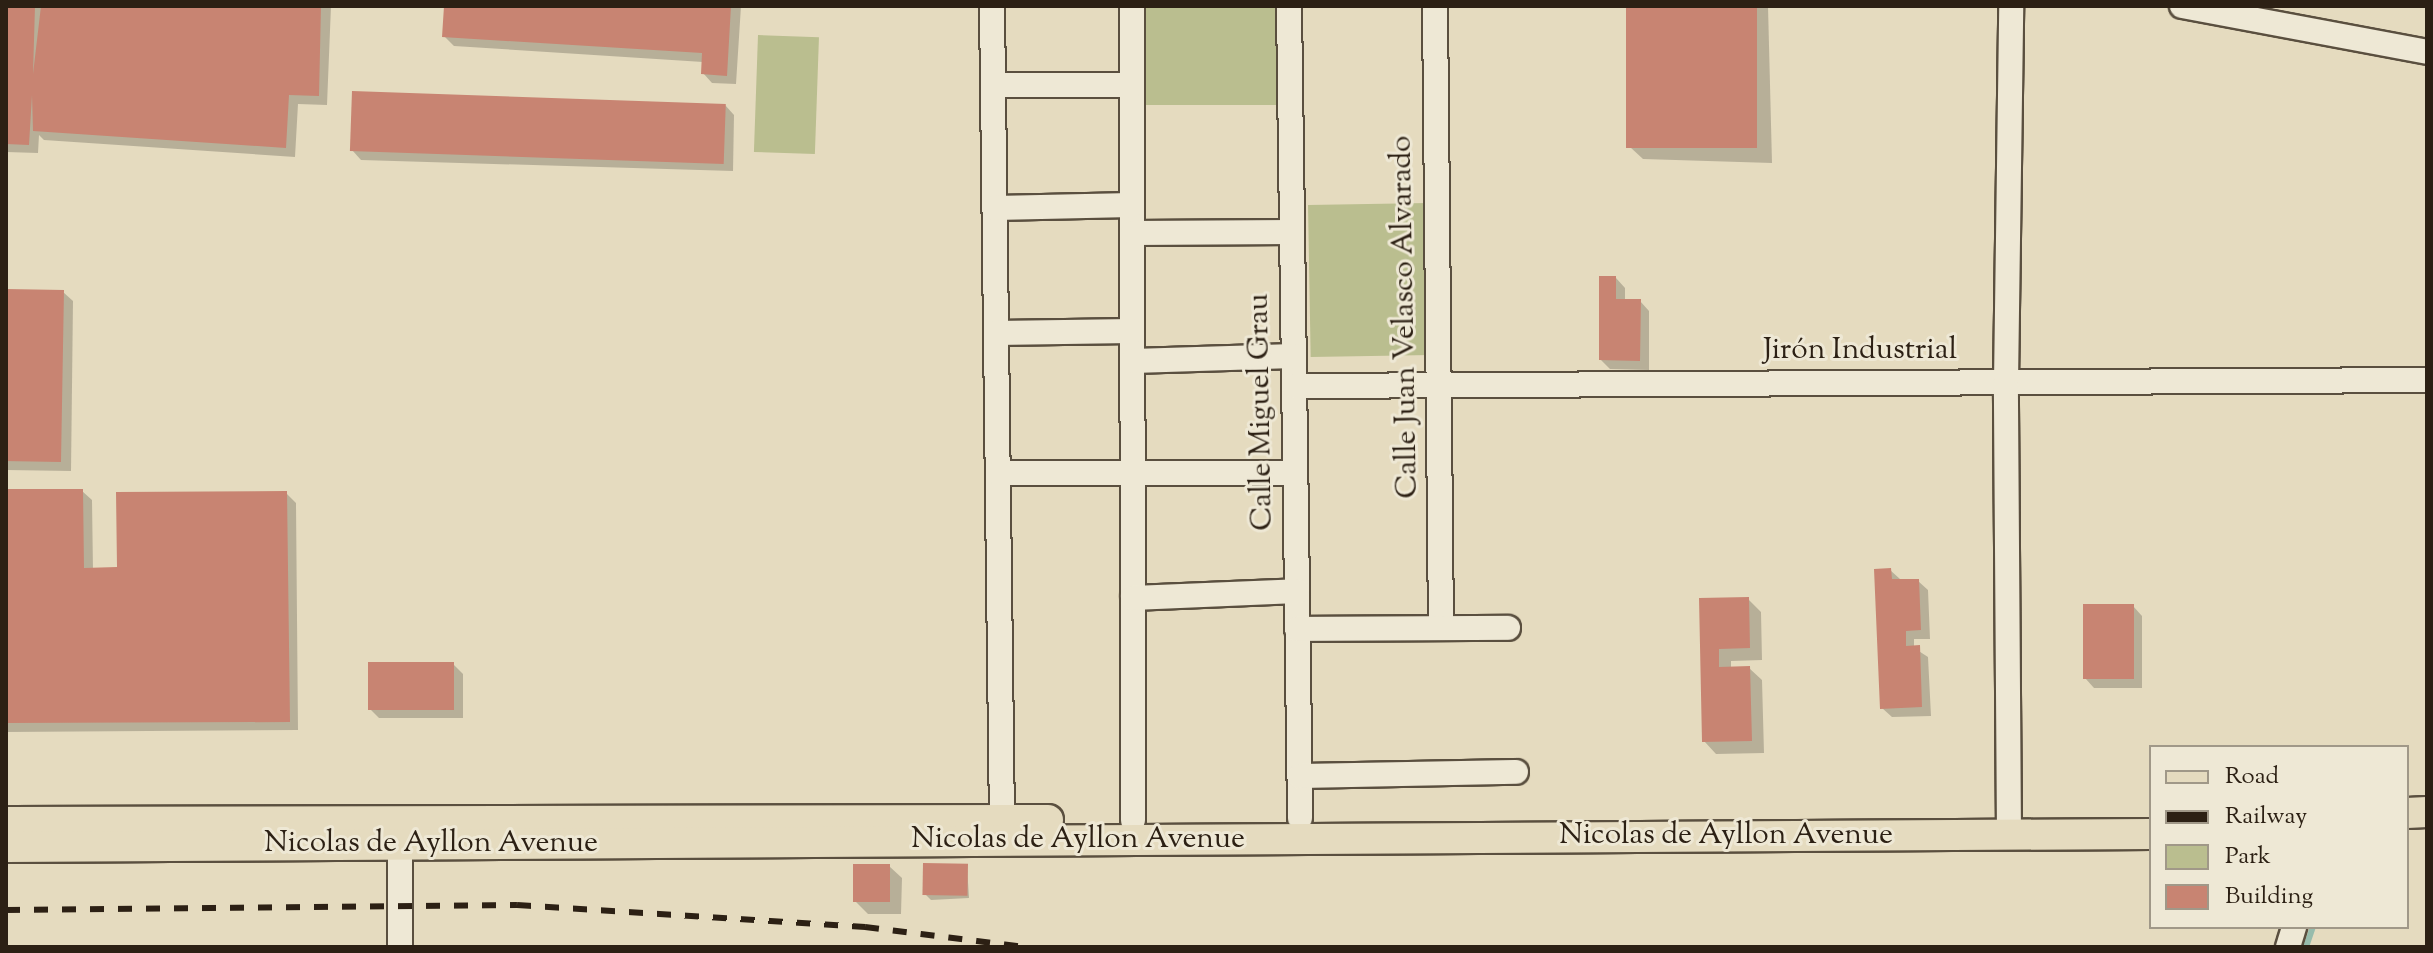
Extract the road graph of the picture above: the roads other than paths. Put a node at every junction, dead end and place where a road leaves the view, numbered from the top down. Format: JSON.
{"nodes":[{"id":1,"x":992,"y":6,"type":"edge"},
{"id":2,"x":1132,"y":6,"type":"edge"},
{"id":3,"x":1289,"y":6,"type":"edge"},
{"id":4,"x":1435,"y":6,"type":"edge"},
{"id":5,"x":2011,"y":6,"type":"edge"},
{"id":6,"x":2182,"y":6,"type":"edge"},
{"id":7,"x":2427,"y":52,"type":"edge"},
{"id":8,"x":993,"y":85,"type":"junction"},
{"id":9,"x":1132,"y":85,"type":"junction"},
{"id":10,"x":1132,"y":205,"type":"junction"},
{"id":11,"x":995,"y":208,"type":"junction"},
{"id":12,"x":1292,"y":232,"type":"junction"},
{"id":13,"x":1133,"y":233,"type":"junction"},
{"id":14,"x":1132,"y":331,"type":"junction"},
{"id":15,"x":996,"y":333,"type":"junction"},
{"id":16,"x":1294,"y":356,"type":"junction"},
{"id":17,"x":1133,"y":361,"type":"junction"},
{"id":18,"x":2427,"y":380,"type":"edge"},
{"id":19,"x":2006,"y":382,"type":"junction"},
{"id":20,"x":1294,"y":386,"type":"junction"},
{"id":21,"x":1438,"y":386,"type":"junction"},
{"id":22,"x":998,"y":473,"type":"junction"},
{"id":23,"x":1133,"y":473,"type":"junction"},
{"id":24,"x":1295,"y":473,"type":"junction"},
{"id":25,"x":1297,"y":591,"type":"junction"},
{"id":26,"x":1133,"y":598,"type":"junction"},
{"id":27,"x":1441,"y":628,"type":"junction"},
{"id":28,"x":1508,"y":628,"type":"dead end"},
{"id":29,"x":1297,"y":629,"type":"junction"},
{"id":30,"x":1516,"y":772,"type":"dead end"},
{"id":31,"x":1300,"y":776,"type":"junction"},
{"id":32,"x":2149,"y":815,"type":"edge"},
{"id":33,"x":1300,"y":818,"type":"junction"},
{"id":34,"x":1002,"y":819,"type":"junction"},
{"id":35,"x":1133,"y":820,"type":"junction"},
{"id":36,"x":6,"y":822,"type":"edge"},
{"id":37,"x":2008,"y":825,"type":"junction"},
{"id":38,"x":400,"y":832,"type":"junction"},
{"id":39,"x":2149,"y":834,"type":"edge"},
{"id":40,"x":6,"y":847,"type":"edge"},
{"id":41,"x":400,"y":947,"type":"edge"}],
"edges":[{"from":1,"to":8,"type":"street"},
{"from":2,"to":9,"type":"street"},
{"from":3,"to":12,"type":"street","name":"Calle Miguel Grau"},
{"from":4,"to":21,"type":"street","name":"Calle Juan Velasco Alvarado"},
{"from":5,"to":19,"type":"street"},
{"from":6,"to":7,"type":"street"},
{"from":8,"to":9,"type":"street"},
{"from":8,"to":11,"type":"street"},
{"from":9,"to":10,"type":"street"},
{"from":10,"to":11,"type":"street"},
{"from":10,"to":13,"type":"street"},
{"from":11,"to":15,"type":"street"},
{"from":12,"to":13,"type":"street"},
{"from":12,"to":16,"type":"street","name":"Calle Miguel Grau"},
{"from":13,"to":14,"type":"street"},
{"from":14,"to":15,"type":"street"},
{"from":14,"to":17,"type":"street"},
{"from":15,"to":22,"type":"street"},
{"from":16,"to":17,"type":"street"},
{"from":16,"to":20,"type":"street","name":"Calle Miguel Grau"},
{"from":17,"to":23,"type":"street"},
{"from":18,"to":19,"type":"street","name":"Jirón Industrial"},
{"from":19,"to":21,"type":"street","name":"Jirón Industrial"},
{"from":19,"to":37,"type":"street"},
{"from":20,"to":21,"type":"street","name":"Jirón Industrial"},
{"from":20,"to":24,"type":"street","name":"Calle Miguel Grau"},
{"from":21,"to":27,"type":"street","name":"Calle Juan Velasco Alvarado"},
{"from":22,"to":23,"type":"street"},
{"from":22,"to":34,"type":"street"},
{"from":23,"to":24,"type":"street"},
{"from":23,"to":26,"type":"street"},
{"from":24,"to":25,"type":"street","name":"Calle Miguel Grau"},
{"from":25,"to":26,"type":"street"},
{"from":25,"to":29,"type":"street","name":"Calle Miguel Grau"},
{"from":26,"to":35,"type":"street"},
{"from":27,"to":28,"type":"street"},
{"from":27,"to":29,"type":"street"},
{"from":29,"to":31,"type":"street","name":"Calle Miguel Grau"},
{"from":30,"to":31,"type":"street"},
{"from":31,"to":33,"type":"street","name":"Calle Miguel Grau"},
{"from":32,"to":37,"type":"main road","name":"Nicolas de Ayllon Avenue"},
{"from":33,"to":35,"type":"main road","name":"Nicolas de Ayllon Avenue"},
{"from":33,"to":37,"type":"main road","name":"Nicolas de Ayllon Avenue"},
{"from":34,"to":35,"type":"main road","name":"Nicolas de Ayllon Avenue"},
{"from":34,"to":38,"type":"main road","name":"Nicolas de Ayllon Avenue"},
{"from":36,"to":38,"type":"main road","name":"Nicolas de Ayllon Avenue"},
{"from":37,"to":38,"type":"main road","name":"Nicolas de Ayllon Avenue"},
{"from":37,"to":39,"type":"main road","name":"Nicolas de Ayllon Avenue"},
{"from":38,"to":40,"type":"main road","name":"Nicolas de Ayllon Avenue"},
{"from":38,"to":41,"type":"street"}]}
